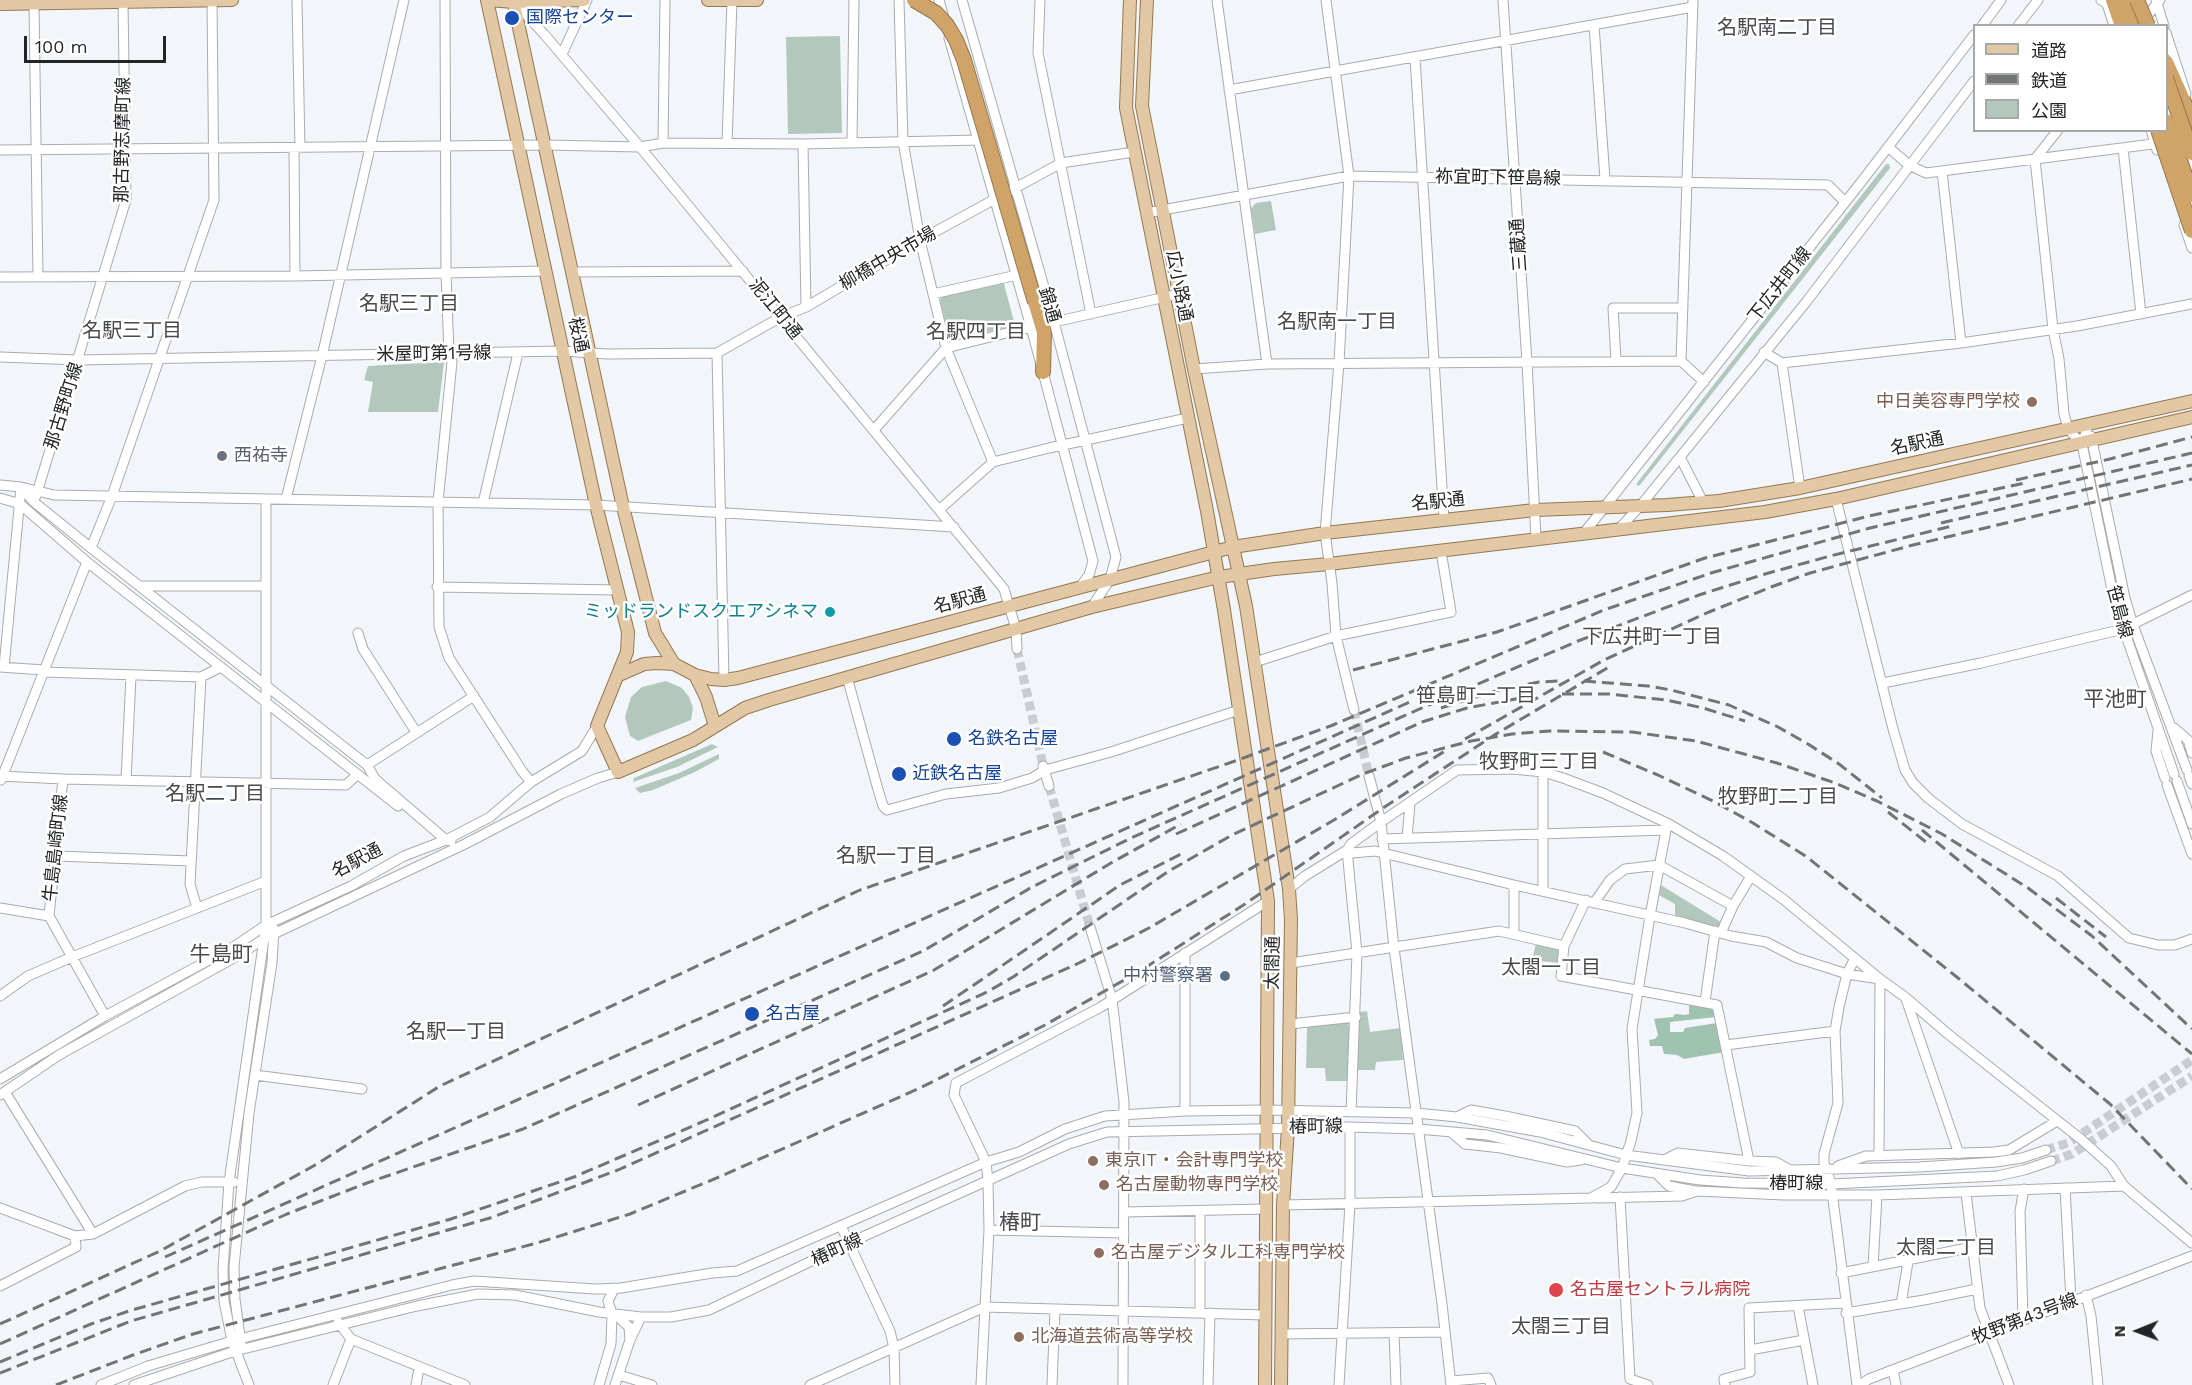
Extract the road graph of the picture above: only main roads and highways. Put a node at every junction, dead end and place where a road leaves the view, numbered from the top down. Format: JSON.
{"nodes":[{"id":1,"x":212,"y":0,"type":"edge"},
{"id":2,"x":232,"y":0,"type":"edge"},
{"id":3,"x":488,"y":0,"type":"edge"},
{"id":4,"x":586,"y":0,"type":"edge"},
{"id":5,"x":708,"y":0,"type":"edge"},
{"id":6,"x":757,"y":0,"type":"edge"},
{"id":7,"x":914,"y":0,"type":"edge"},
{"id":8,"x":1130,"y":0,"type":"edge"},
{"id":9,"x":1147,"y":0,"type":"edge"},
{"id":10,"x":2113,"y":0,"type":"edge"},
{"id":11,"x":2127,"y":0,"type":"edge"},
{"id":12,"x":2139,"y":0,"type":"edge"},
{"id":13,"x":513,"y":1,"type":"edge"},
{"id":14,"x":732,"y":1,"type":"edge"},
{"id":15,"x":0,"y":4,"type":"edge"},
{"id":16,"x":2121,"y":24,"type":"edge"},
{"id":17,"x":2136,"y":24,"type":"edge"},
{"id":18,"x":2147,"y":24,"type":"edge"},
{"id":19,"x":2168,"y":66,"type":"edge"},
{"id":20,"x":2168,"y":84,"type":"edge"},
{"id":21,"x":2192,"y":120,"type":"edge"},
{"id":22,"x":2168,"y":127,"type":"edge"},
{"id":23,"x":2157,"y":137,"type":"edge"},
{"id":24,"x":2192,"y":153,"type":"edge"},
{"id":25,"x":2192,"y":195,"type":"edge"},
{"id":26,"x":2192,"y":231,"type":"edge"},
{"id":27,"x":1043,"y":372,"type":"road end"},
{"id":28,"x":2192,"y":401,"type":"edge"},
{"id":29,"x":2192,"y":417,"type":"edge"},
{"id":30,"x":1233,"y":547,"type":"junction"},
{"id":31,"x":1214,"y":551,"type":"junction"},
{"id":32,"x":1239,"y":573,"type":"junction"},
{"id":33,"x":1219,"y":577,"type":"junction"},
{"id":34,"x":674,"y":664,"type":"junction"},
{"id":35,"x":619,"y":675,"type":"junction"},
{"id":36,"x":695,"y":675,"type":"junction"},
{"id":37,"x":715,"y":726,"type":"junction"},
{"id":38,"x":1266,"y":1385,"type":"edge"},
{"id":39,"x":1281,"y":1385,"type":"edge"}],
"edges":[{"from":1,"to":2,"type":"main road"},
{"from":1,"to":15,"type":"main road"},
{"from":3,"to":13,"type":"main road"},
{"from":3,"to":35,"type":"main road","name":"桜通"},
{"from":4,"to":13,"type":"main road"},
{"from":5,"to":14,"type":"main road"},
{"from":6,"to":14,"type":"main road"},
{"from":7,"to":27,"type":"highway","bridge":true},
{"from":8,"to":31,"type":"main road","name":"広小路通"},
{"from":9,"to":30,"type":"main road","name":"広小路通"},
{"from":10,"to":16,"type":"highway"},
{"from":11,"to":17,"type":"highway"},
{"from":12,"to":18,"type":"highway","bridge":true},
{"from":13,"to":34,"type":"main road","name":"桜通"},
{"from":19,"to":21,"type":"highway"},
{"from":20,"to":24,"type":"highway","bridge":true},
{"from":22,"to":25,"type":"highway","bridge":true},
{"from":23,"to":26,"type":"highway","bridge":true},
{"from":28,"to":30,"type":"main road","name":"名駅通"},
{"from":29,"to":32,"type":"main road","name":"名駅通"},
{"from":30,"to":31,"type":"main road","name":"名駅通"},
{"from":30,"to":32,"type":"main road","name":"太閤通"},
{"from":31,"to":33,"type":"main road","name":"広小路通"},
{"from":31,"to":36,"type":"main road","name":"名駅通"},
{"from":32,"to":33,"type":"main road","name":"名駅通"},
{"from":32,"to":39,"type":"main road","name":"太閤通"},
{"from":33,"to":37,"type":"main road","name":"名駅通"},
{"from":33,"to":38,"type":"main road","name":"太閤通"},
{"from":34,"to":35,"type":"main road","name":"名駅通"},
{"from":34,"to":36,"type":"main road","name":"名駅通"},
{"from":35,"to":37,"type":"main road","name":"名駅通"},
{"from":36,"to":37,"type":"main road"}]}
